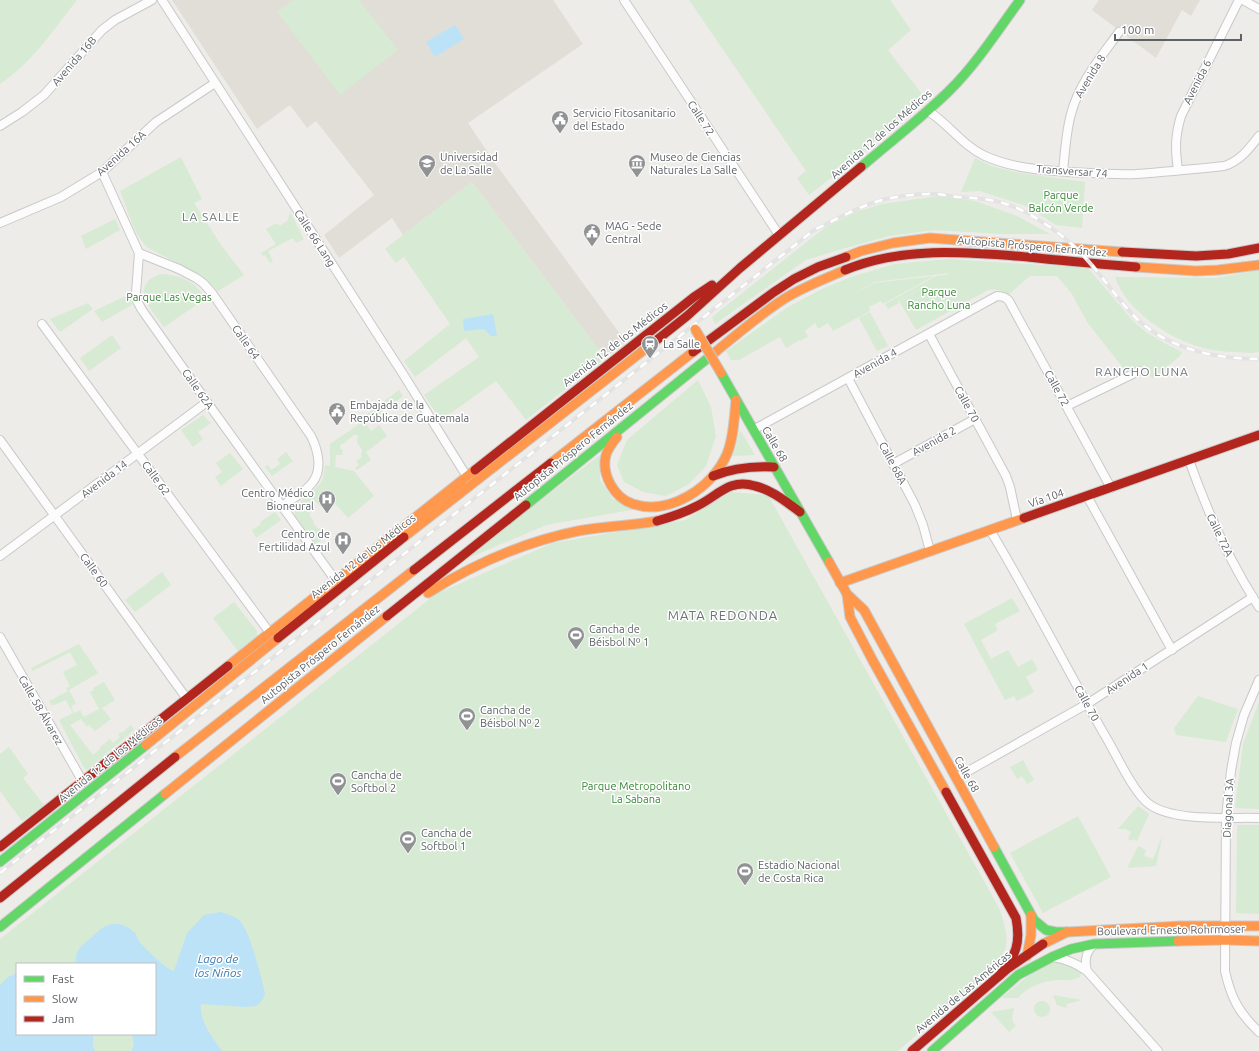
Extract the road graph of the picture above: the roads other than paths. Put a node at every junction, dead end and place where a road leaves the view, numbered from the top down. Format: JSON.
{"nodes":[{"id":1,"x":152,"y":0,"type":"edge"},
{"id":2,"x":162,"y":0,"type":"edge"},
{"id":3,"x":624,"y":0,"type":"edge"},
{"id":4,"x":1020,"y":0,"type":"edge"},
{"id":5,"x":1239,"y":0,"type":"edge"},
{"id":6,"x":1243,"y":0,"type":"edge"},
{"id":7,"x":1259,"y":9,"type":"edge"},
{"id":8,"x":1119,"y":32,"type":"dead end"},
{"id":9,"x":215,"y":83,"type":"junction"},
{"id":10,"x":928,"y":111,"type":"junction"},
{"id":11,"x":0,"y":126,"type":"edge"},
{"id":12,"x":1259,"y":136,"type":"edge"},
{"id":13,"x":1178,"y":170,"type":"junction"},
{"id":14,"x":1063,"y":171,"type":"junction"},
{"id":15,"x":102,"y":172,"type":"junction"},
{"id":16,"x":0,"y":223,"type":"edge"},
{"id":17,"x":779,"y":236,"type":"junction"},
{"id":18,"x":1259,"y":248,"type":"edge"},
{"id":19,"x":139,"y":253,"type":"junction"},
{"id":20,"x":1259,"y":264,"type":"edge"},
{"id":21,"x":740,"y":268,"type":"junction"},
{"id":22,"x":997,"y":296,"type":"joint"},
{"id":23,"x":694,"y":297,"type":"junction"},
{"id":24,"x":680,"y":308,"type":"junction"},
{"id":25,"x":687,"y":316,"type":"junction"},
{"id":26,"x":42,"y":324,"type":"dead end"},
{"id":27,"x":929,"y":334,"type":"junction"},
{"id":28,"x":1139,"y":371,"type":"dead end"},
{"id":29,"x":848,"y":378,"type":"junction"},
{"id":30,"x":657,"y":398,"type":"junction"},
{"id":31,"x":736,"y":400,"type":"junction"},
{"id":32,"x":207,"y":402,"type":"junction"},
{"id":33,"x":1067,"y":406,"type":"junction"},
{"id":34,"x":975,"y":419,"type":"junction"},
{"id":35,"x":753,"y":430,"type":"junction"},
{"id":36,"x":1259,"y":435,"type":"edge"},
{"id":37,"x":0,"y":440,"type":"edge"},
{"id":38,"x":138,"y":454,"type":"junction"},
{"id":39,"x":1189,"y":460,"type":"junction"},
{"id":40,"x":893,"y":464,"type":"junction"},
{"id":41,"x":774,"y":466,"type":"junction"},
{"id":42,"x":467,"y":476,"type":"junction"},
{"id":43,"x":711,"y":477,"type":"junction"},
{"id":44,"x":472,"y":484,"type":"junction"},
{"id":45,"x":1111,"y":488,"type":"junction"},
{"id":46,"x":1087,"y":496,"type":"junction"},
{"id":47,"x":282,"y":506,"type":"junction"},
{"id":48,"x":800,"y":512,"type":"junction"},
{"id":49,"x":55,"y":516,"type":"junction"},
{"id":50,"x":1017,"y":520,"type":"junction"},
{"id":51,"x":990,"y":530,"type":"junction"},
{"id":52,"x":930,"y":551,"type":"junction"},
{"id":53,"x":0,"y":556,"type":"edge"},
{"id":54,"x":840,"y":583,"type":"junction"},
{"id":55,"x":339,"y":584,"type":"junction"},
{"id":56,"x":847,"y":594,"type":"junction"},
{"id":57,"x":1253,"y":597,"type":"junction"},
{"id":58,"x":1259,"y":607,"type":"edge"},
{"id":59,"x":270,"y":633,"type":"junction"},
{"id":60,"x":0,"y":638,"type":"edge"},
{"id":61,"x":346,"y":648,"type":"junction"},
{"id":62,"x":1172,"y":650,"type":"junction"},
{"id":63,"x":1259,"y":680,"type":"edge"},
{"id":64,"x":187,"y":699,"type":"junction"},
{"id":65,"x":1087,"y":704,"type":"junction"},
{"id":66,"x":178,"y":755,"type":"junction"},
{"id":67,"x":956,"y":778,"type":"junction"},
{"id":68,"x":83,"y":782,"type":"junction"},
{"id":69,"x":150,"y":805,"type":"junction"},
{"id":70,"x":1226,"y":817,"type":"junction"},
{"id":71,"x":1259,"y":818,"type":"edge"},
{"id":72,"x":0,"y":847,"type":"edge"},
{"id":73,"x":0,"y":862,"type":"edge"},
{"id":74,"x":0,"y":898,"type":"edge"},
{"id":75,"x":1031,"y":915,"type":"junction"},
{"id":76,"x":1225,"y":926,"type":"junction"},
{"id":77,"x":1259,"y":926,"type":"edge"},
{"id":78,"x":0,"y":927,"type":"edge"},
{"id":79,"x":1067,"y":932,"type":"junction"},
{"id":80,"x":1225,"y":940,"type":"junction"},
{"id":81,"x":1259,"y":941,"type":"edge"},
{"id":82,"x":1094,"y":944,"type":"junction"},
{"id":83,"x":1029,"y":952,"type":"junction"},
{"id":84,"x":1052,"y":957,"type":"junction"},
{"id":85,"x":1087,"y":971,"type":"junction"},
{"id":86,"x":1000,"y":975,"type":"junction"},
{"id":87,"x":1018,"y":975,"type":"junction"},
{"id":88,"x":1259,"y":1032,"type":"edge"},
{"id":89,"x":912,"y":1051,"type":"edge"},
{"id":90,"x":932,"y":1051,"type":"edge"},
{"id":91,"x":1158,"y":1051,"type":"edge"}],
"edges":[{"from":1,"to":11,"type":"street","name":"Avenida 16B"},
{"from":2,"to":9,"type":"street","name":"Calle 66 Lang"},
{"from":3,"to":17,"type":"street","name":"Calle 72"},
{"from":4,"to":10,"type":"main road","name":"Avenida 12 de los Médicos"},
{"from":5,"to":13,"type":"street","name":"Avenida 6"},
{"from":6,"to":7,"type":"street"},
{"from":8,"to":14,"type":"street","name":"Avenida 8"},
{"from":9,"to":15,"type":"street","name":"Avenida 16A"},
{"from":9,"to":42,"type":"street","name":"Calle 66 Lang"},
{"from":10,"to":14,"type":"street","name":"Transversar 74"},
{"from":10,"to":17,"type":"main road","name":"Avenida 12 de los Médicos"},
{"from":12,"to":13,"type":"street","name":"Transversar 74"},
{"from":13,"to":14,"type":"street","name":"Transversar 74"},
{"from":15,"to":16,"type":"street","name":"Avenida 16A"},
{"from":15,"to":19,"type":"street"},
{"from":17,"to":21,"type":"main road","name":"Avenida 12 de los Médicos"},
{"from":18,"to":66,"type":"main road","name":"Autopista Próspero Fernández"},
{"from":19,"to":32,"type":"street","name":"Calle 62A"},
{"from":19,"to":47,"type":"street","name":"Calle 64"},
{"from":20,"to":30,"type":"main road","name":"Autopista Próspero Fernández"},
{"from":21,"to":23,"type":"main road","name":"Avenida 12 de los Médicos"},
{"from":21,"to":25,"type":"main road","name":"Avenida 12 de los Médicos"},
{"from":22,"to":27,"type":"street","name":"Avenida 4"},
{"from":22,"to":33,"type":"street","name":"Calle 72"},
{"from":23,"to":24,"type":"main road","name":"Avenida 12 de los Médicos"},
{"from":23,"to":25,"type":"main road"},
{"from":24,"to":25,"type":"main road","name":"Calle 68"},
{"from":24,"to":42,"type":"main road","name":"Avenida 12 de los Médicos"},
{"from":25,"to":31,"type":"main road","name":"Calle 68","bridge":true},
{"from":25,"to":44,"type":"main road","name":"Avenida 12 de los Médicos"},
{"from":26,"to":38,"type":"street","name":"Calle 62"},
{"from":27,"to":29,"type":"street","name":"Avenida 4"},
{"from":27,"to":34,"type":"street","name":"Calle 70"},
{"from":28,"to":33,"type":"street"},
{"from":29,"to":35,"type":"street","name":"Avenida 4"},
{"from":29,"to":40,"type":"street","name":"Calle 68A"},
{"from":30,"to":43,"type":"main road"},
{"from":30,"to":61,"type":"main road","name":"Autopista Próspero Fernández"},
{"from":31,"to":35,"type":"main road","name":"Calle 68"},
{"from":31,"to":43,"type":"main road"},
{"from":32,"to":38,"type":"street","name":"Avenida 14"},
{"from":32,"to":47,"type":"street","name":"Calle 62A"},
{"from":33,"to":45,"type":"street","name":"Calle 72"},
{"from":34,"to":40,"type":"street","name":"Avenida 2"},
{"from":34,"to":50,"type":"street","name":"Calle 70"},
{"from":35,"to":41,"type":"main road","name":"Calle 68"},
{"from":36,"to":39,"type":"main road","name":"Vía 104"},
{"from":37,"to":49,"type":"street","name":"Calle 60"},
{"from":38,"to":49,"type":"street","name":"Avenida 14"},
{"from":38,"to":59,"type":"street","name":"Calle 62"},
{"from":39,"to":45,"type":"main road","name":"Vía 104"},
{"from":39,"to":57,"type":"street","name":"Calle 72A"},
{"from":40,"to":52,"type":"street","name":"Calle 68A"},
{"from":41,"to":43,"type":"main road"},
{"from":41,"to":48,"type":"main road","name":"Calle 68"},
{"from":42,"to":44,"type":"street","name":"Calle 66 Lang"},
{"from":42,"to":55,"type":"main road","name":"Avenida 12 de los Médicos"},
{"from":44,"to":55,"type":"main road","name":"Avenida 12 de los Médicos"},
{"from":45,"to":46,"type":"main road","name":"Vía 104"},
{"from":46,"to":50,"type":"main road","name":"Vía 104"},
{"from":46,"to":62,"type":"street"},
{"from":47,"to":55,"type":"street","name":"Calle 62A"},
{"from":48,"to":54,"type":"main road","name":"Calle 68"},
{"from":48,"to":61,"type":"main road"},
{"from":49,"to":53,"type":"street","name":"Avenida 14"},
{"from":49,"to":64,"type":"street","name":"Calle 60"},
{"from":50,"to":51,"type":"main road","name":"Vía 104"},
{"from":51,"to":52,"type":"main road","name":"Vía 104"},
{"from":51,"to":65,"type":"street","name":"Calle 70"},
{"from":52,"to":54,"type":"main road","name":"Vía 104"},
{"from":54,"to":56,"type":"main road","name":"Calle 68"},
{"from":55,"to":59,"type":"main road","name":"Avenida 12 de los Médicos"},
{"from":55,"to":73,"type":"main road","name":"Avenida 12 de los Médicos"},
{"from":56,"to":67,"type":"main road","name":"Calle 68"},
{"from":56,"to":86,"type":"main road","name":"Calle 68"},
{"from":57,"to":58,"type":"street","name":"Calle 72A"},
{"from":57,"to":62,"type":"street","name":"Avenida 1"},
{"from":59,"to":64,"type":"main road","name":"Avenida 12 de los Médicos"},
{"from":60,"to":68,"type":"street","name":"Calle 58 Álvarez"},
{"from":61,"to":69,"type":"main road","name":"Autopista Próspero Fernández"},
{"from":62,"to":65,"type":"street","name":"Avenida 1"},
{"from":63,"to":70,"type":"street","name":"Diagonal 3A"},
{"from":64,"to":68,"type":"main road","name":"Avenida 12 de los Médicos"},
{"from":65,"to":67,"type":"street","name":"Avenida 1"},
{"from":65,"to":70,"type":"street","name":"Calle 70"},
{"from":66,"to":69,"type":"main road"},
{"from":66,"to":74,"type":"main road","name":"Autopista Próspero Fernández"},
{"from":67,"to":75,"type":"main road","name":"Calle 68"},
{"from":68,"to":72,"type":"main road","name":"Avenida 12 de los Médicos"},
{"from":69,"to":78,"type":"main road","name":"Autopista Próspero Fernández"},
{"from":70,"to":71,"type":"street","name":"Calle 70"},
{"from":70,"to":76,"type":"street","name":"Diagonal 3A"},
{"from":75,"to":79,"type":"main road","name":"Calle 68"},
{"from":75,"to":83,"type":"main road"},
{"from":76,"to":77,"type":"main road","name":"Boulevard Ernesto Rohrmoser"},
{"from":76,"to":79,"type":"main road","name":"Boulevard Ernesto Rohrmoser"},
{"from":76,"to":80,"type":"street","name":"Diagonal 3A"},
{"from":79,"to":83,"type":"main road","name":"Boulevard Ernesto Rohrmoser"},
{"from":80,"to":81,"type":"main road","name":"Boulevard Ernesto Rohrmoser"},
{"from":80,"to":82,"type":"main road","name":"Boulevard Ernesto Rohrmoser"},
{"from":80,"to":88,"type":"street"},
{"from":82,"to":84,"type":"main road","name":"Boulevard Ernesto Rohrmoser"},
{"from":82,"to":85,"type":"street"},
{"from":83,"to":86,"type":"main road","name":"Avenida de Las Américas"},
{"from":83,"to":87,"type":"main road"},
{"from":84,"to":85,"type":"street"},
{"from":84,"to":87,"type":"main road","name":"Boulevard Ernesto Rohrmoser"},
{"from":85,"to":91,"type":"street"},
{"from":86,"to":89,"type":"main road","name":"Avenida de Las Américas"},
{"from":87,"to":90,"type":"main road","name":"Avenida de Las Américas"}]}
